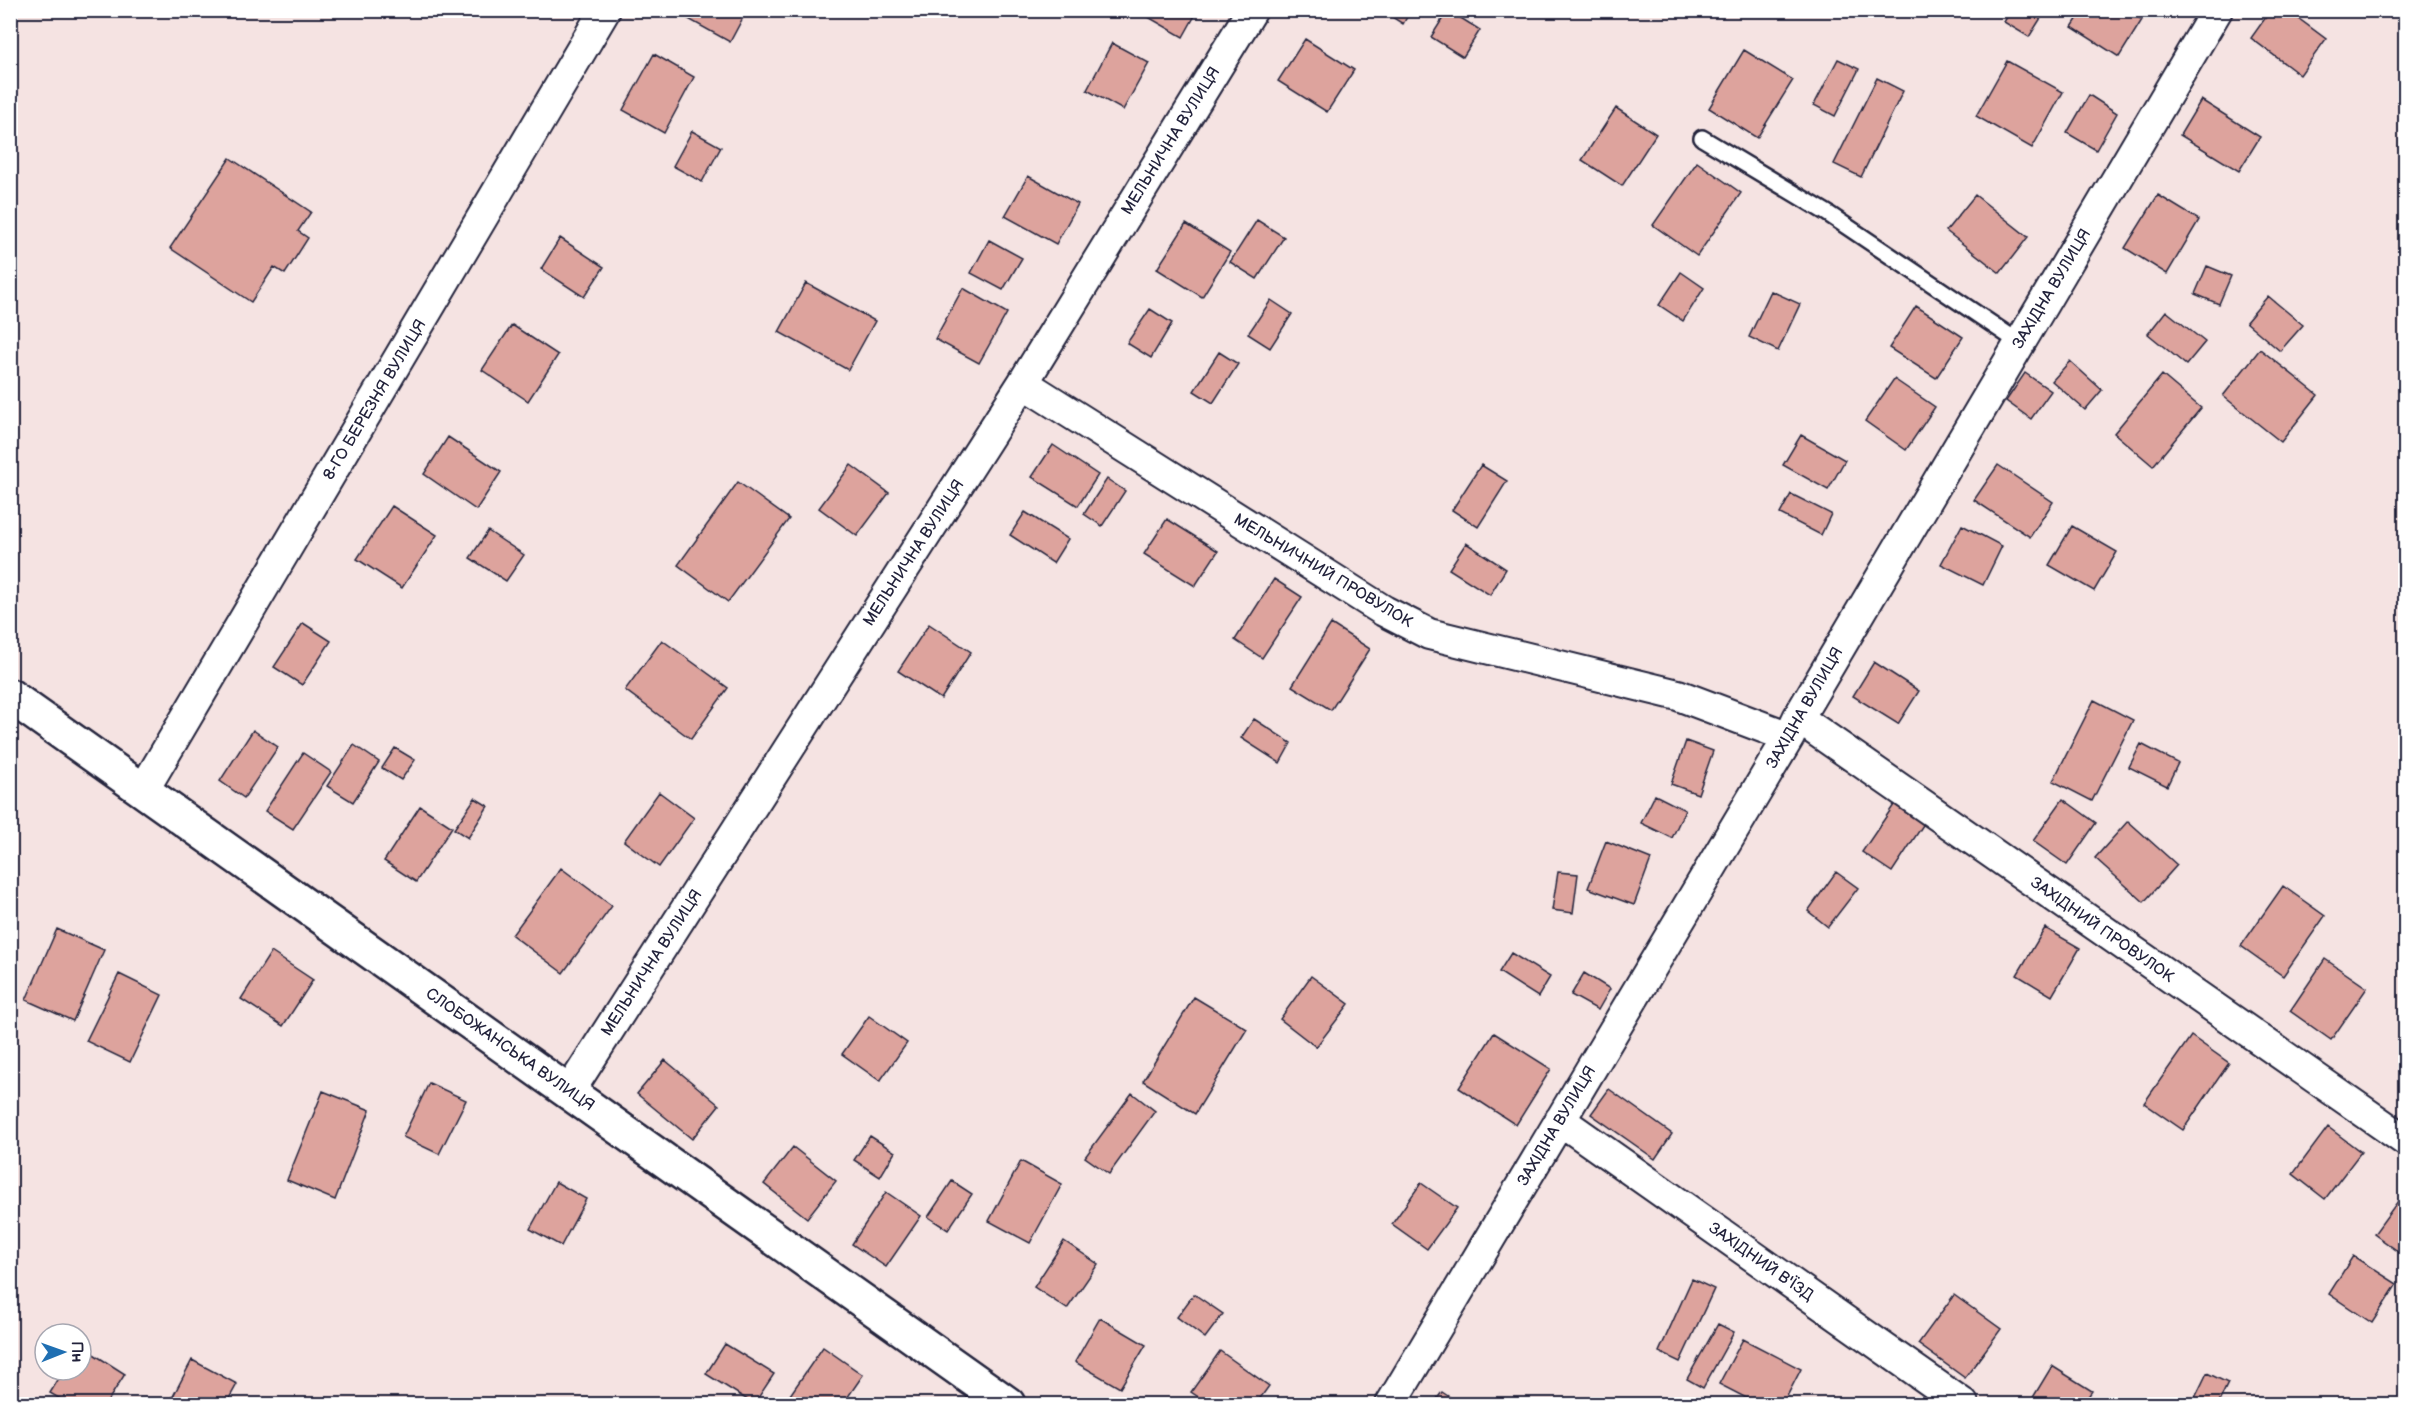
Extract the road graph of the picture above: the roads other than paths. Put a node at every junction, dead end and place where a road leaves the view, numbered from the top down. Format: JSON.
{"nodes":[{"id":1,"x":605,"y":10,"type":"edge"},
{"id":2,"x":1252,"y":10,"type":"edge"},
{"id":3,"x":2217,"y":10,"type":"edge"},
{"id":4,"x":1702,"y":138,"type":"dead end"},
{"id":5,"x":2020,"y":343,"type":"junction"},
{"id":6,"x":1023,"y":383,"type":"junction"},
{"id":7,"x":10,"y":696,"type":"edge"},
{"id":8,"x":1793,"y":728,"type":"junction"},
{"id":9,"x":144,"y":789,"type":"junction"},
{"id":10,"x":569,"y":1092,"type":"junction"},
{"id":11,"x":1560,"y":1120,"type":"junction"},
{"id":12,"x":2406,"y":1142,"type":"edge"},
{"id":13,"x":1008,"y":1404,"type":"edge"},
{"id":14,"x":1391,"y":1404,"type":"edge"},
{"id":15,"x":1963,"y":1404,"type":"edge"}],
"edges":[{"from":1,"to":9,"type":"street","name":"8-ГО БЕРЕЗНЯ ВУЛИЦЯ"},
{"from":2,"to":6,"type":"street","name":"МЕЛЬНИЧНА ВУЛИЦЯ"},
{"from":3,"to":5,"type":"street","name":"ЗАХІДНА ВУЛИЦЯ"},
{"from":4,"to":5,"type":"lane"},
{"from":5,"to":8,"type":"street","name":"ЗАХІДНА ВУЛИЦЯ"},
{"from":6,"to":8,"type":"street","name":"МЕЛЬНИЧНИЙ ПРОВУЛОК"},
{"from":6,"to":10,"type":"street","name":"МЕЛЬНИЧНА ВУЛИЦЯ"},
{"from":7,"to":9,"type":"street","name":"СЛОБОЖАНСЬКА ВУЛИЦЯ"},
{"from":8,"to":11,"type":"street","name":"ЗАХІДНА ВУЛИЦЯ"},
{"from":8,"to":12,"type":"street","name":"ЗАХІДНИЙ ПРОВУЛОК"},
{"from":9,"to":10,"type":"street","name":"СЛОБОЖАНСЬКА ВУЛИЦЯ"},
{"from":10,"to":13,"type":"street","name":"СЛОБОЖАНСЬКА ВУЛИЦЯ"},
{"from":11,"to":14,"type":"street","name":"ЗАХІДНА ВУЛИЦЯ"},
{"from":11,"to":15,"type":"street","name":"ЗАХІДНИЙ В'ЇЗД"}]}
